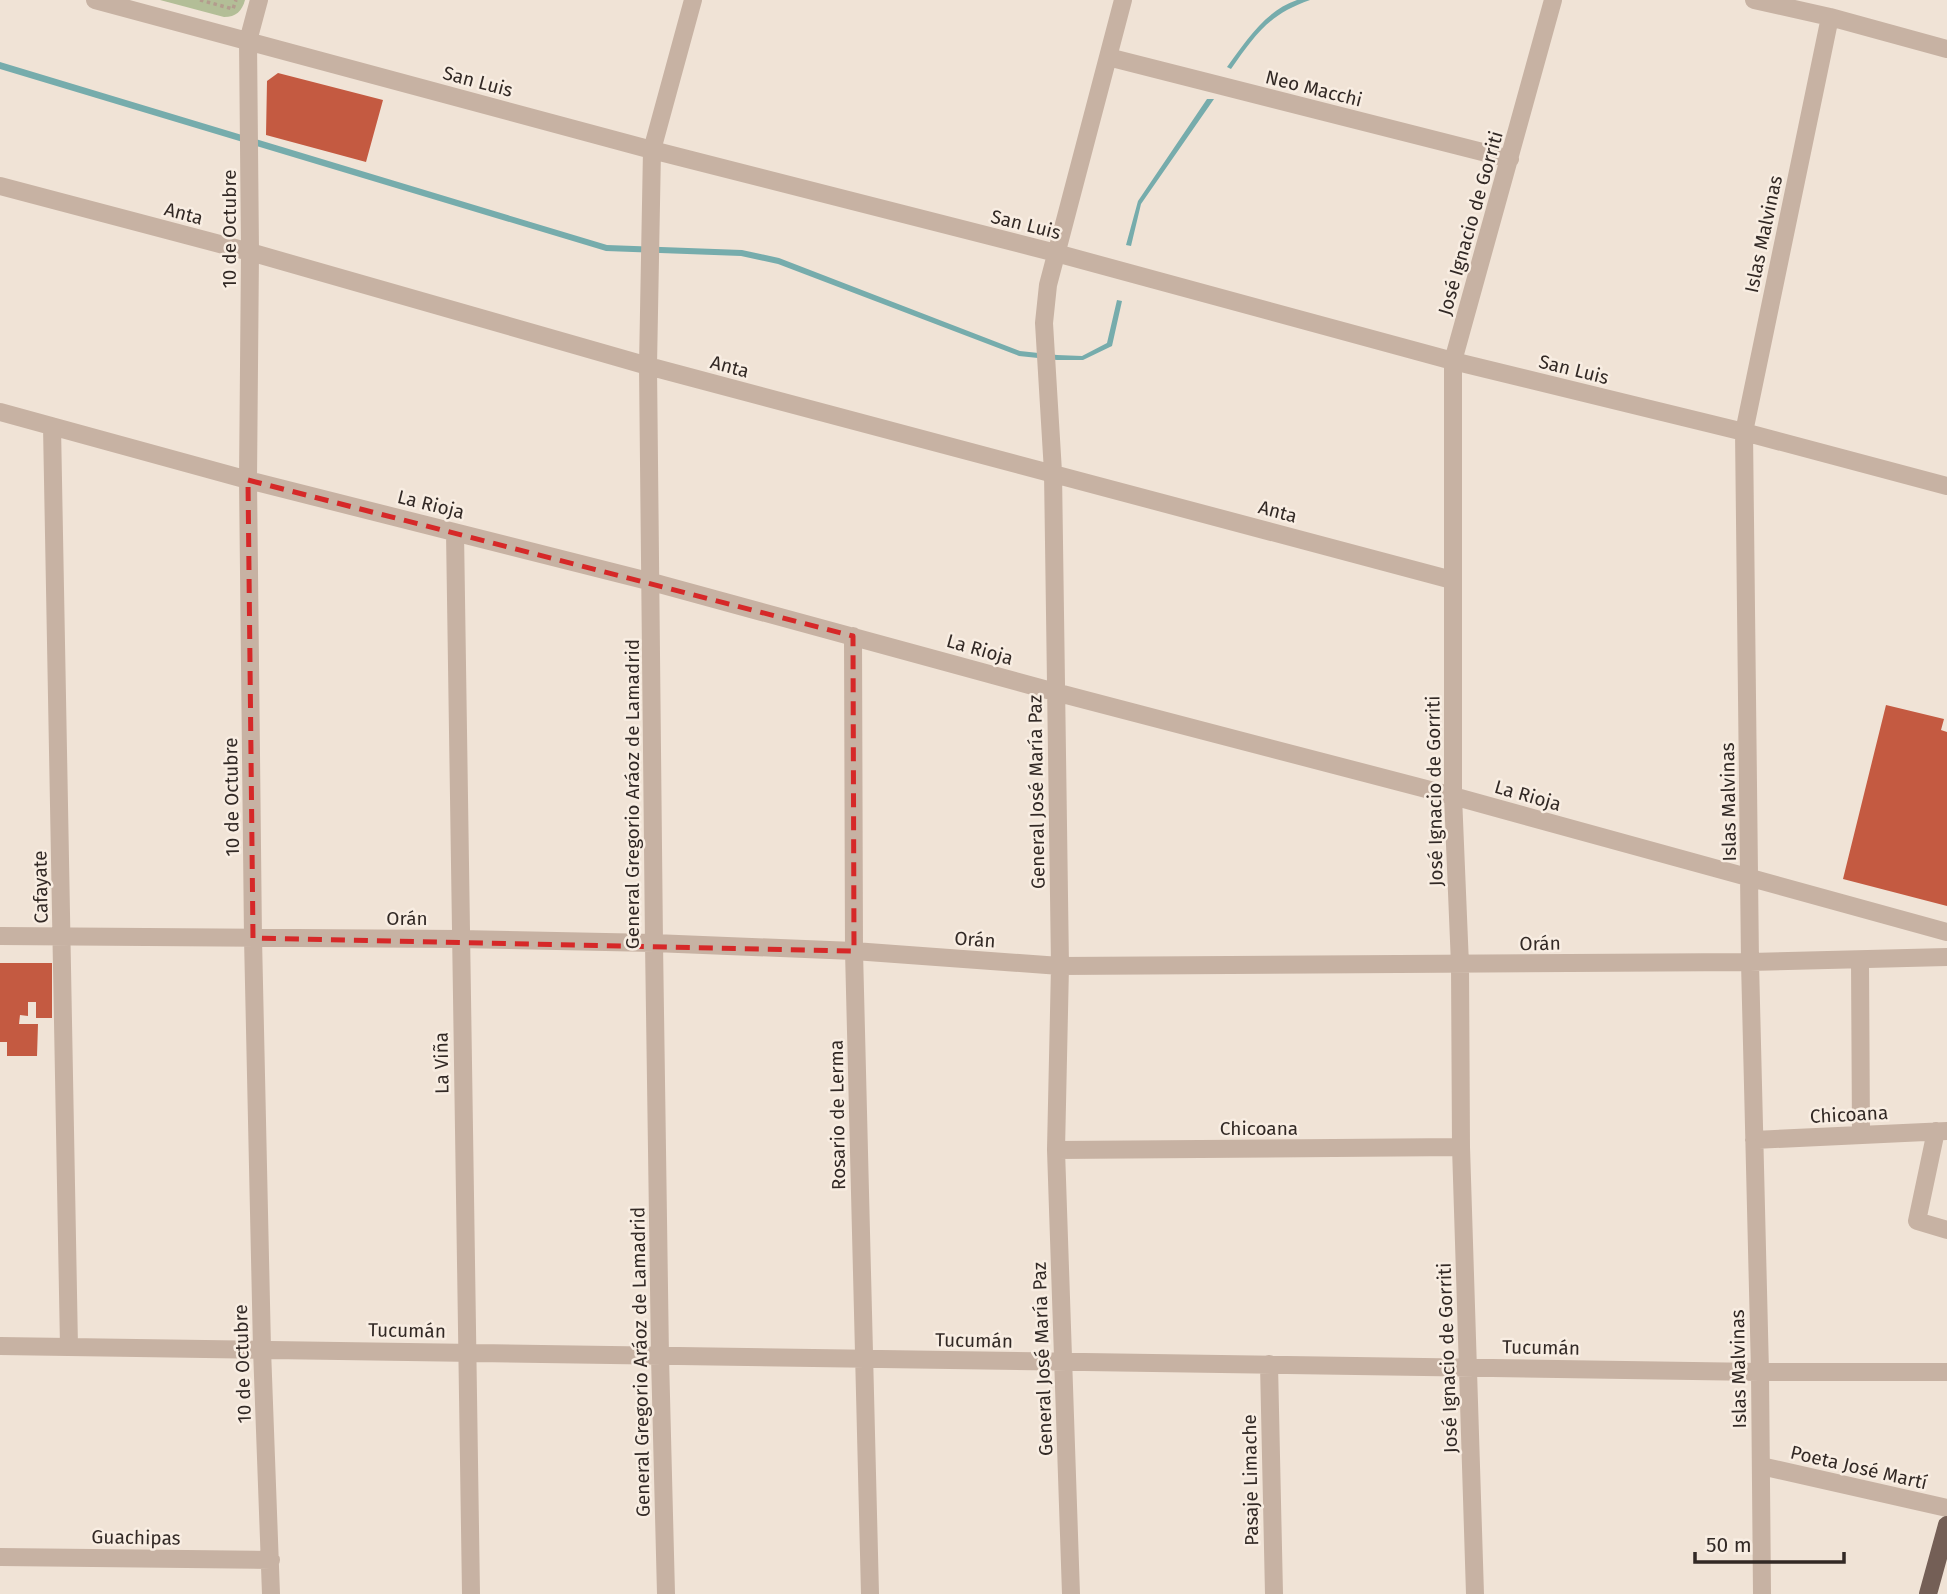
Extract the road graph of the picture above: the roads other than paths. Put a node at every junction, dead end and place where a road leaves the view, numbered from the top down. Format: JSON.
{"nodes":[{"id":1,"x":96,"y":0,"type":"edge"},
{"id":2,"x":260,"y":0,"type":"edge"},
{"id":3,"x":693,"y":0,"type":"edge"},
{"id":4,"x":1124,"y":0,"type":"edge"},
{"id":5,"x":1553,"y":0,"type":"edge"},
{"id":6,"x":1754,"y":0,"type":"edge"},
{"id":7,"x":1830,"y":17,"type":"junction"},
{"id":8,"x":248,"y":41,"type":"junction"},
{"id":9,"x":1947,"y":49,"type":"edge"},
{"id":10,"x":1108,"y":57,"type":"junction"},
{"id":11,"x":652,"y":150,"type":"junction"},
{"id":12,"x":1510,"y":159,"type":"junction"},
{"id":13,"x":0,"y":186,"type":"edge"},
{"id":14,"x":250,"y":252,"type":"junction"},
{"id":15,"x":1056,"y":253,"type":"junction"},
{"id":16,"x":1453,"y":360,"type":"junction"},
{"id":17,"x":648,"y":366,"type":"junction"},
{"id":18,"x":0,"y":412,"type":"edge"},
{"id":19,"x":52,"y":426,"type":"junction"},
{"id":20,"x":1744,"y":432,"type":"junction"},
{"id":21,"x":1053,"y":472,"type":"junction"},
{"id":22,"x":248,"y":480,"type":"junction"},
{"id":23,"x":1947,"y":486,"type":"edge"},
{"id":24,"x":455,"y":532,"type":"junction"},
{"id":25,"x":1452,"y":580,"type":"junction"},
{"id":26,"x":652,"y":582,"type":"junction"},
{"id":27,"x":853,"y":636,"type":"junction"},
{"id":28,"x":1055,"y":692,"type":"junction"},
{"id":29,"x":1453,"y":796,"type":"junction"},
{"id":30,"x":1749,"y":879,"type":"junction"},
{"id":31,"x":1947,"y":932,"type":"edge"},
{"id":32,"x":0,"y":936,"type":"edge"},
{"id":33,"x":62,"y":937,"type":"junction"},
{"id":34,"x":253,"y":938,"type":"junction"},
{"id":35,"x":460,"y":939,"type":"junction"},
{"id":36,"x":654,"y":943,"type":"junction"},
{"id":37,"x":854,"y":951,"type":"junction"},
{"id":38,"x":1947,"y":957,"type":"edge"},
{"id":39,"x":1860,"y":961,"type":"junction"},
{"id":40,"x":1750,"y":962,"type":"junction"},
{"id":41,"x":1460,"y":965,"type":"junction"},
{"id":42,"x":1060,"y":966,"type":"junction"},
{"id":43,"x":1941,"y":1131,"type":"edge"},
{"id":44,"x":1861,"y":1135,"type":"junction"},
{"id":45,"x":1754,"y":1140,"type":"junction"},
{"id":46,"x":1461,"y":1147,"type":"junction"},
{"id":47,"x":1056,"y":1150,"type":"junction"},
{"id":48,"x":1947,"y":1230,"type":"edge"},
{"id":49,"x":0,"y":1346,"type":"edge"},
{"id":50,"x":69,"y":1347,"type":"junction"},
{"id":51,"x":262,"y":1349,"type":"junction"},
{"id":52,"x":467,"y":1352,"type":"junction"},
{"id":53,"x":660,"y":1357,"type":"junction"},
{"id":54,"x":864,"y":1359,"type":"junction"},
{"id":55,"x":1063,"y":1362,"type":"junction"},
{"id":56,"x":1269,"y":1364,"type":"junction"},
{"id":57,"x":1469,"y":1367,"type":"junction"},
{"id":58,"x":1760,"y":1372,"type":"junction"},
{"id":59,"x":1947,"y":1372,"type":"edge"},
{"id":60,"x":1761,"y":1466,"type":"junction"},
{"id":61,"x":1947,"y":1508,"type":"edge"},
{"id":62,"x":1947,"y":1525,"type":"edge"},
{"id":63,"x":0,"y":1556,"type":"edge"},
{"id":64,"x":271,"y":1560,"type":"junction"},
{"id":65,"x":271,"y":1594,"type":"edge"},
{"id":66,"x":471,"y":1594,"type":"edge"},
{"id":67,"x":666,"y":1594,"type":"edge"},
{"id":68,"x":870,"y":1594,"type":"edge"},
{"id":69,"x":1071,"y":1594,"type":"edge"},
{"id":70,"x":1274,"y":1594,"type":"edge"},
{"id":71,"x":1475,"y":1594,"type":"edge"},
{"id":72,"x":1762,"y":1594,"type":"edge"},
{"id":73,"x":1928,"y":1594,"type":"edge"}],
"edges":[{"from":1,"to":8,"type":"street","name":"San Luis"},
{"from":2,"to":8,"type":"street","name":"10 de Octubre"},
{"from":3,"to":11,"type":"street","name":"General Gregorio Aráoz de Lamadrid"},
{"from":4,"to":10,"type":"street","name":"General José María Paz"},
{"from":5,"to":12,"type":"street","name":"José Ignacio de Gorriti"},
{"from":6,"to":7,"type":"street"},
{"from":7,"to":9,"type":"street"},
{"from":7,"to":20,"type":"street","name":"Islas Malvinas"},
{"from":8,"to":11,"type":"street","name":"San Luis"},
{"from":8,"to":14,"type":"street","name":"10 de Octubre"},
{"from":10,"to":12,"type":"street","name":"Neo Macchi"},
{"from":10,"to":15,"type":"street","name":"General José María Paz"},
{"from":11,"to":15,"type":"street","name":"San Luis"},
{"from":11,"to":17,"type":"street","name":"General Gregorio Aráoz de Lamadrid"},
{"from":12,"to":16,"type":"street","name":"José Ignacio de Gorriti"},
{"from":13,"to":14,"type":"street","name":"Anta"},
{"from":14,"to":17,"type":"street","name":"Anta"},
{"from":14,"to":22,"type":"street","name":"10 de Octubre"},
{"from":15,"to":16,"type":"street","name":"San Luis"},
{"from":15,"to":21,"type":"street","name":"General José María Paz"},
{"from":16,"to":20,"type":"street","name":"San Luis"},
{"from":16,"to":25,"type":"street","name":"José Ignacio de Gorriti"},
{"from":17,"to":21,"type":"street","name":"Anta"},
{"from":17,"to":26,"type":"street","name":"General Gregorio Aráoz de Lamadrid"},
{"from":18,"to":19,"type":"street","name":"La Rioja"},
{"from":19,"to":22,"type":"street","name":"La Rioja"},
{"from":19,"to":33,"type":"street","name":"Cafayate"},
{"from":20,"to":23,"type":"street","name":"San Luis"},
{"from":20,"to":30,"type":"street","name":"Islas Malvinas"},
{"from":21,"to":25,"type":"street","name":"Anta"},
{"from":21,"to":28,"type":"street","name":"General José María Paz"},
{"from":22,"to":24,"type":"street","name":"La Rioja"},
{"from":22,"to":34,"type":"street","name":"10 de Octubre"},
{"from":24,"to":26,"type":"street","name":"La Rioja"},
{"from":24,"to":35,"type":"street","name":"La Viña"},
{"from":25,"to":29,"type":"street","name":"José Ignacio de Gorriti"},
{"from":26,"to":27,"type":"street","name":"La Rioja"},
{"from":26,"to":36,"type":"street","name":"General Gregorio Aráoz de Lamadrid"},
{"from":27,"to":28,"type":"street","name":"La Rioja"},
{"from":27,"to":37,"type":"street","name":"Rosario de Lerma"},
{"from":28,"to":29,"type":"street","name":"La Rioja"},
{"from":28,"to":42,"type":"street","name":"General José María Paz"},
{"from":29,"to":30,"type":"street","name":"La Rioja"},
{"from":29,"to":41,"type":"street","name":"José Ignacio de Gorriti"},
{"from":30,"to":31,"type":"street","name":"La Rioja"},
{"from":30,"to":40,"type":"street","name":"Islas Malvinas"},
{"from":32,"to":33,"type":"street","name":"Orán"},
{"from":33,"to":34,"type":"street","name":"Orán"},
{"from":33,"to":50,"type":"street","name":"Cafayate"},
{"from":34,"to":35,"type":"street","name":"Orán"},
{"from":34,"to":51,"type":"street","name":"10 de Octubre"},
{"from":35,"to":36,"type":"street","name":"Orán"},
{"from":35,"to":52,"type":"street","name":"La Viña"},
{"from":36,"to":37,"type":"street","name":"Orán"},
{"from":36,"to":53,"type":"street","name":"General Gregorio Aráoz de Lamadrid"},
{"from":37,"to":42,"type":"street","name":"Orán"},
{"from":37,"to":54,"type":"street","name":"Rosario de Lerma"},
{"from":38,"to":39,"type":"street","name":"Orán"},
{"from":39,"to":40,"type":"street","name":"Orán"},
{"from":39,"to":44,"type":"street"},
{"from":40,"to":41,"type":"street","name":"Orán"},
{"from":40,"to":45,"type":"street","name":"Islas Malvinas"},
{"from":41,"to":42,"type":"street","name":"Orán"},
{"from":41,"to":46,"type":"street","name":"José Ignacio de Gorriti"},
{"from":42,"to":47,"type":"street","name":"General José María Paz"},
{"from":43,"to":44,"type":"street","name":"Chicoana"},
{"from":43,"to":48,"type":"street"},
{"from":44,"to":45,"type":"street","name":"Chicoana"},
{"from":45,"to":58,"type":"street","name":"Islas Malvinas"},
{"from":46,"to":47,"type":"street","name":"Chicoana"},
{"from":46,"to":57,"type":"street","name":"José Ignacio de Gorriti"},
{"from":47,"to":55,"type":"street","name":"General José María Paz"},
{"from":49,"to":50,"type":"street","name":"Tucumán"},
{"from":50,"to":51,"type":"street","name":"Tucumán"},
{"from":51,"to":52,"type":"street","name":"Tucumán"},
{"from":51,"to":64,"type":"street","name":"10 de Octubre"},
{"from":52,"to":53,"type":"street","name":"Tucumán"},
{"from":52,"to":66,"type":"street","name":"La Viña"},
{"from":53,"to":54,"type":"street","name":"Tucumán"},
{"from":53,"to":67,"type":"street","name":"General Gregorio Aráoz de Lamadrid"},
{"from":54,"to":55,"type":"street","name":"Tucumán"},
{"from":54,"to":68,"type":"street","name":"Rosario de Lerma"},
{"from":55,"to":56,"type":"street","name":"Tucumán"},
{"from":55,"to":69,"type":"street","name":"General José María Paz"},
{"from":56,"to":57,"type":"street","name":"Tucumán"},
{"from":56,"to":70,"type":"street","name":"Pasaje Limache"},
{"from":57,"to":58,"type":"street","name":"Tucumán"},
{"from":57,"to":71,"type":"street","name":"José Ignacio de Gorriti"},
{"from":58,"to":59,"type":"street","name":"Tucumán"},
{"from":58,"to":60,"type":"street","name":"Islas Malvinas"},
{"from":60,"to":61,"type":"street","name":"Poeta José Martí"},
{"from":60,"to":72,"type":"street","name":"Islas Malvinas"},
{"from":62,"to":73,"type":"main road"},
{"from":63,"to":64,"type":"street","name":"Guachipas"},
{"from":64,"to":65,"type":"street","name":"10 de Octubre"}]}
